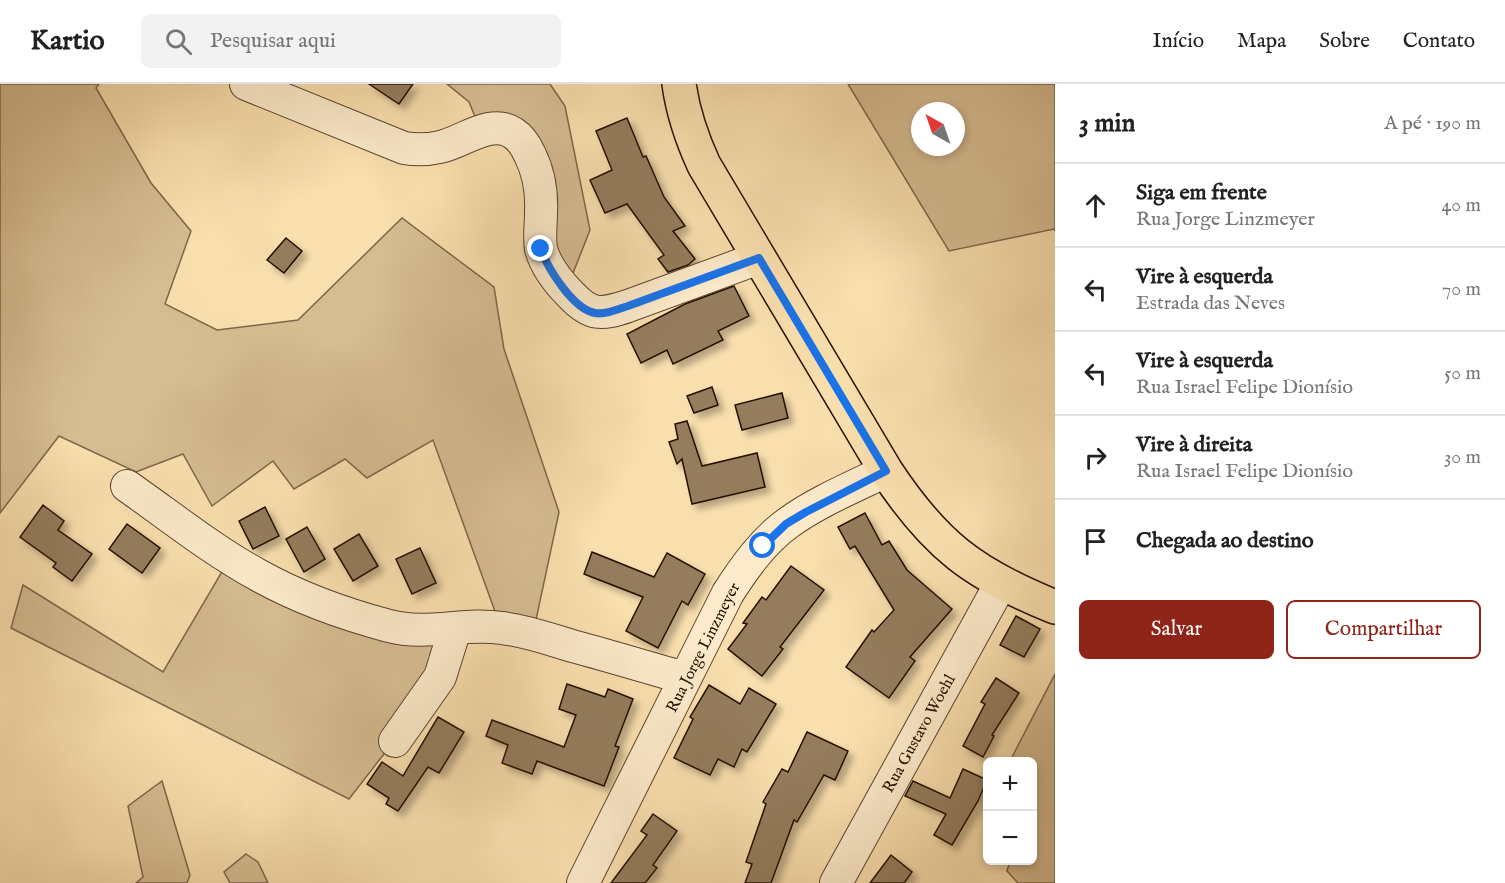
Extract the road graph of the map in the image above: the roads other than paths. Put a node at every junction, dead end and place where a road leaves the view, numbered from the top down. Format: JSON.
{"nodes":[{"id":1,"x":246,"y":84,"type":"edge"},
{"id":2,"x":679,"y":84,"type":"edge"},
{"id":3,"x":759,"y":258,"type":"junction"},
{"id":4,"x":886,"y":471,"type":"junction"},
{"id":5,"x":127,"y":486,"type":"dead end"},
{"id":6,"x":1000,"y":583,"type":"junction"},
{"id":7,"x":1055,"y":607,"type":"edge"},
{"id":8,"x":455,"y":629,"type":"junction"},
{"id":9,"x":685,"y":678,"type":"junction"},
{"id":10,"x":395,"y":741,"type":"dead end"},
{"id":11,"x":583,"y":883,"type":"edge"},
{"id":12,"x":836,"y":883,"type":"edge"}],
"edges":[{"from":1,"to":3,"type":"street"},
{"from":2,"to":3,"type":"main road"},
{"from":3,"to":4,"type":"main road"},
{"from":4,"to":6,"type":"main road"},
{"from":4,"to":9,"type":"street","name":"Rua Jorge Linzmeyer"},
{"from":5,"to":8,"type":"street"},
{"from":6,"to":7,"type":"main road"},
{"from":6,"to":12,"type":"street","name":"Rua Gustavo Woehl"},
{"from":8,"to":9,"type":"street"},
{"from":8,"to":10,"type":"street"},
{"from":9,"to":11,"type":"street","name":"Rua Jorge Linzmeyer"}]}
